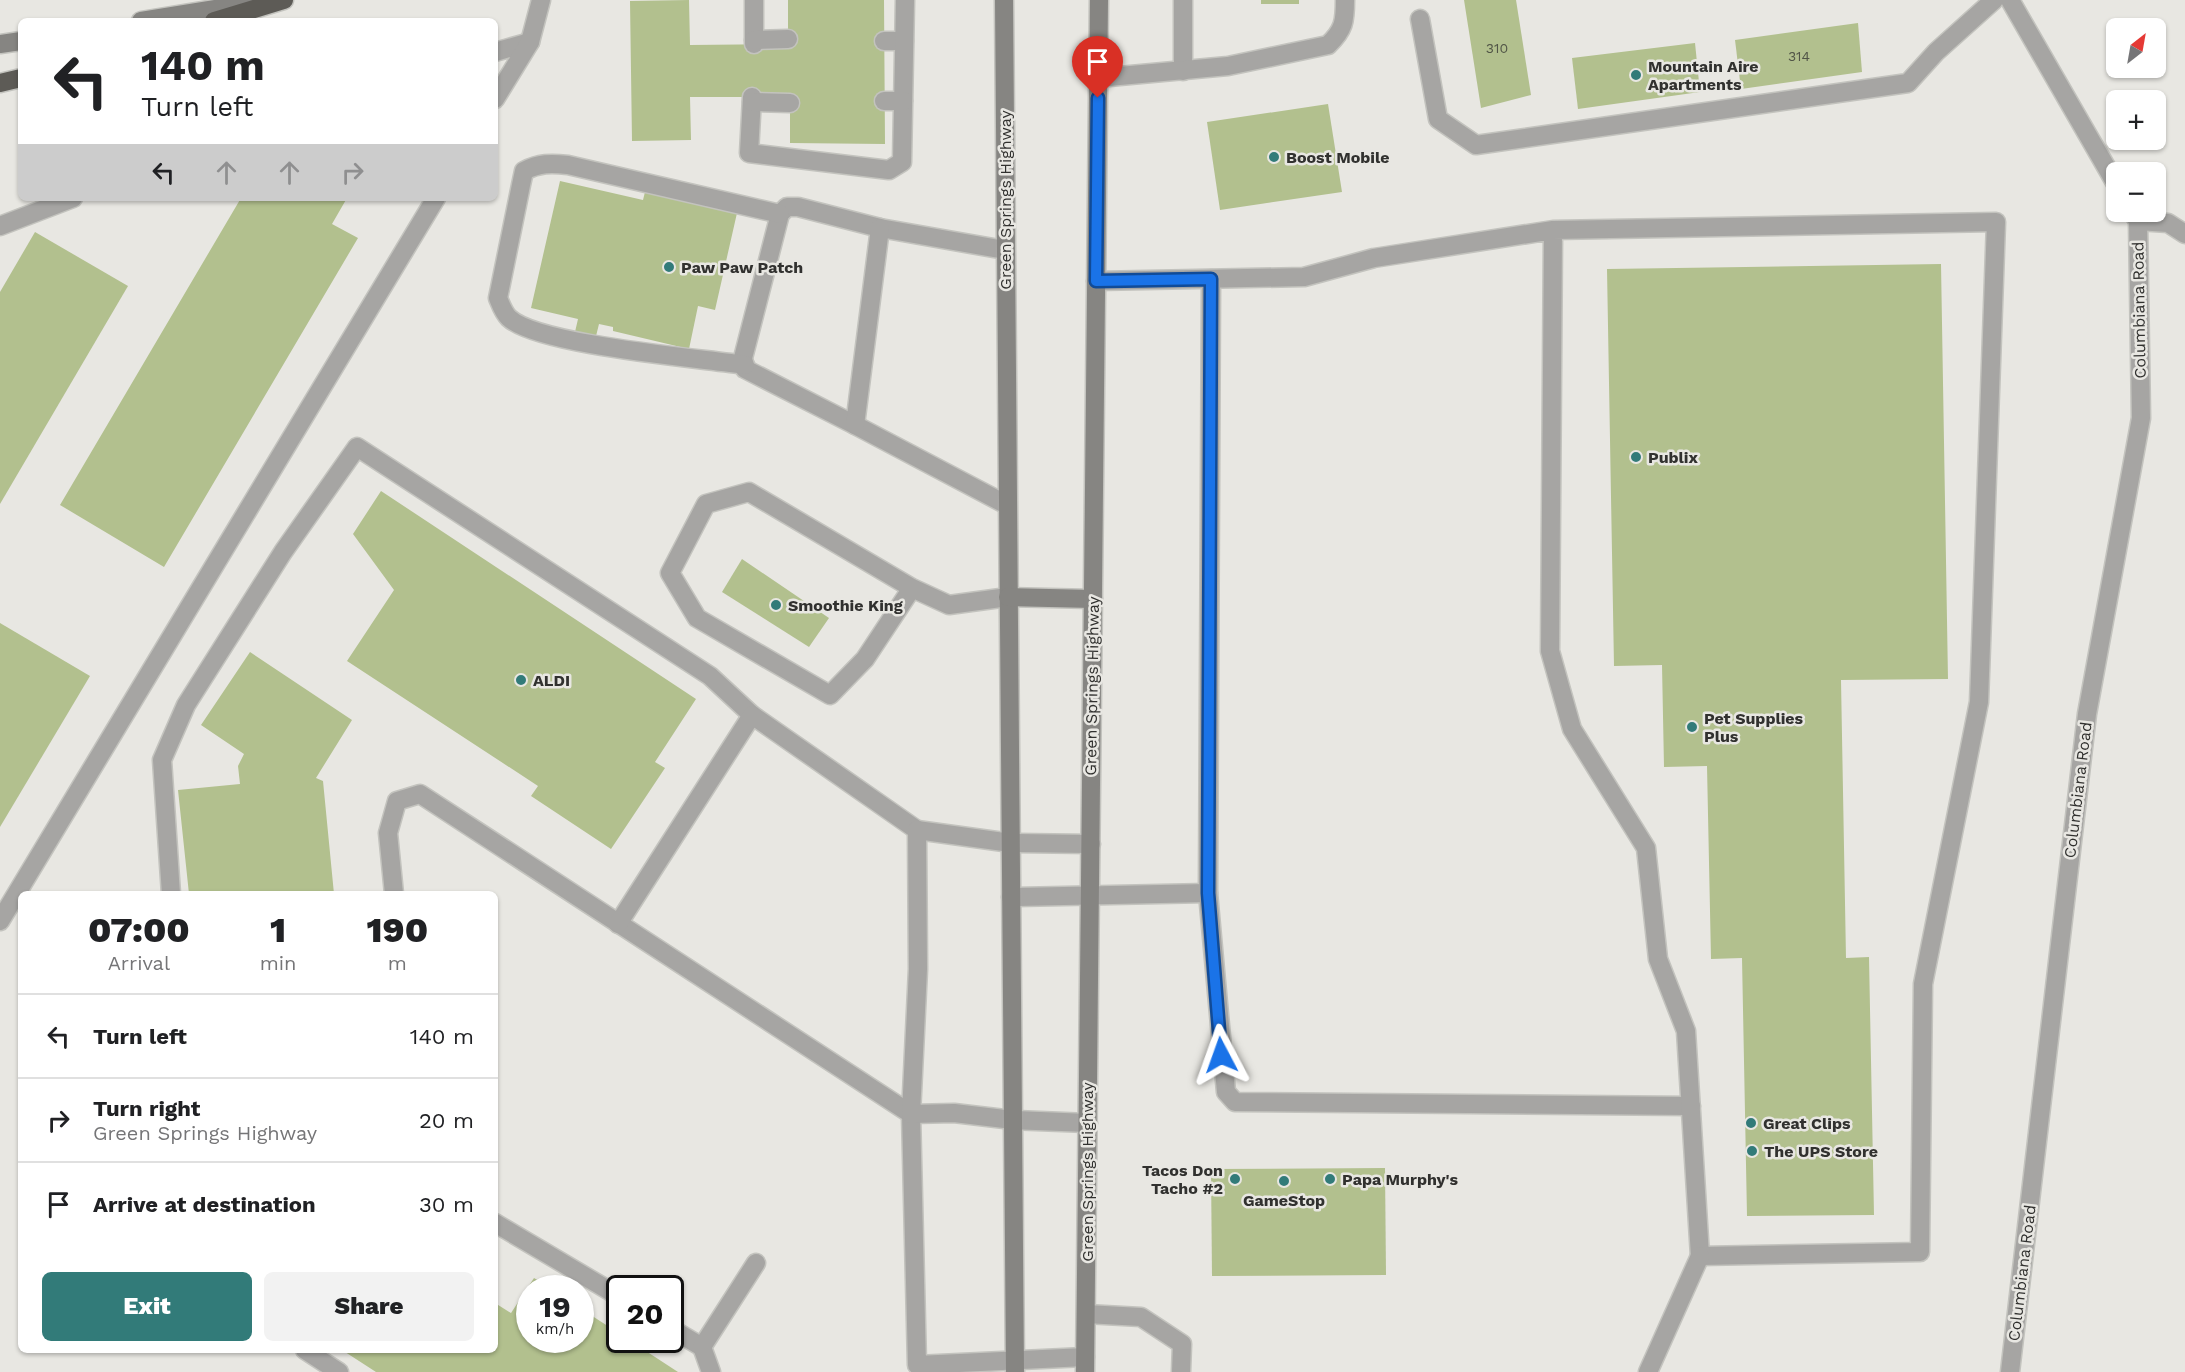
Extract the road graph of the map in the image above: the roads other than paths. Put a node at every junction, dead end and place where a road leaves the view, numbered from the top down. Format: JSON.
{"nodes":[{"id":1,"x":268,"y":0,"type":"edge"},
{"id":2,"x":284,"y":0,"type":"edge"},
{"id":3,"x":541,"y":0,"type":"edge"},
{"id":4,"x":754,"y":0,"type":"edge"},
{"id":5,"x":905,"y":0,"type":"edge"},
{"id":6,"x":1004,"y":0,"type":"edge"},
{"id":7,"x":1099,"y":0,"type":"edge"},
{"id":8,"x":1183,"y":0,"type":"edge"},
{"id":9,"x":1345,"y":0,"type":"edge"},
{"id":10,"x":1994,"y":0,"type":"edge"},
{"id":11,"x":2010,"y":0,"type":"edge"},
{"id":12,"x":159,"y":18,"type":"edge"},
{"id":13,"x":224,"y":18,"type":"edge"},
{"id":14,"x":1420,"y":19,"type":"dead end"},
{"id":15,"x":788,"y":39,"type":"dead end"},
{"id":16,"x":904,"y":40,"type":"junction"},
{"id":17,"x":18,"y":41,"type":"edge"},
{"id":18,"x":884,"y":41,"type":"dead end"},
{"id":19,"x":530,"y":42,"type":"junction"},
{"id":20,"x":0,"y":44,"type":"edge"},
{"id":21,"x":498,"y":51,"type":"edge"},
{"id":22,"x":1184,"y":71,"type":"junction"},
{"id":23,"x":1098,"y":78,"type":"junction"},
{"id":24,"x":18,"y":79,"type":"edge"},
{"id":25,"x":0,"y":83,"type":"edge"},
{"id":26,"x":498,"y":94,"type":"edge"},
{"id":27,"x":884,"y":101,"type":"dead end"},
{"id":28,"x":903,"y":101,"type":"junction"},
{"id":29,"x":790,"y":103,"type":"dead end"},
{"id":30,"x":2106,"y":167,"type":"edge"},
{"id":31,"x":65,"y":201,"type":"edge"},
{"id":32,"x":434,"y":201,"type":"edge"},
{"id":33,"x":780,"y":214,"type":"junction"},
{"id":34,"x":2135,"y":222,"type":"edge"},
{"id":35,"x":2163,"y":222,"type":"edge"},
{"id":36,"x":0,"y":226,"type":"edge"},
{"id":37,"x":880,"y":228,"type":"junction"},
{"id":38,"x":1553,"y":230,"type":"junction"},
{"id":39,"x":2185,"y":234,"type":"edge"},
{"id":40,"x":1005,"y":250,"type":"junction"},
{"id":41,"x":1211,"y":279,"type":"junction"},
{"id":42,"x":1096,"y":281,"type":"junction"},
{"id":43,"x":745,"y":365,"type":"junction"},
{"id":44,"x":855,"y":424,"type":"junction"},
{"id":45,"x":1007,"y":505,"type":"junction"},
{"id":46,"x":912,"y":588,"type":"junction"},
{"id":47,"x":1008,"y":597,"type":"junction"},
{"id":48,"x":1093,"y":599,"type":"junction"},
{"id":49,"x":752,"y":715,"type":"junction"},
{"id":50,"x":917,"y":830,"type":"junction"},
{"id":51,"x":1011,"y":843,"type":"junction"},
{"id":52,"x":1091,"y":843,"type":"junction"},
{"id":53,"x":18,"y":891,"type":"edge"},
{"id":54,"x":18,"y":891,"type":"edge"},
{"id":55,"x":171,"y":891,"type":"edge"},
{"id":56,"x":394,"y":891,"type":"edge"},
{"id":57,"x":1208,"y":893,"type":"junction"},
{"id":58,"x":1089,"y":895,"type":"junction"},
{"id":59,"x":1011,"y":897,"type":"junction"},
{"id":60,"x":0,"y":921,"type":"edge"},
{"id":61,"x":618,"y":924,"type":"junction"},
{"id":62,"x":1691,"y":1106,"type":"junction"},
{"id":63,"x":911,"y":1114,"type":"junction"},
{"id":64,"x":1013,"y":1120,"type":"junction"},
{"id":65,"x":1088,"y":1123,"type":"junction"},
{"id":66,"x":498,"y":1225,"type":"edge"},
{"id":67,"x":1700,"y":1256,"type":"junction"},
{"id":68,"x":756,"y":1263,"type":"dead end"},
{"id":69,"x":606,"y":1289,"type":"edge"},
{"id":70,"x":1086,"y":1314,"type":"junction"},
{"id":71,"x":684,"y":1336,"type":"edge"},
{"id":72,"x":702,"y":1347,"type":"junction"},
{"id":73,"x":310,"y":1353,"type":"edge"},
{"id":74,"x":1085,"y":1365,"type":"edge"},
{"id":75,"x":1015,"y":1366,"type":"edge"},
{"id":76,"x":339,"y":1372,"type":"edge"},
{"id":77,"x":711,"y":1372,"type":"edge"},
{"id":78,"x":1181,"y":1372,"type":"edge"},
{"id":79,"x":1648,"y":1372,"type":"edge"},
{"id":80,"x":2010,"y":1372,"type":"edge"}],
"edges":[{"from":1,"to":12,"type":"main road"},
{"from":2,"to":13,"type":"highway"},
{"from":3,"to":19,"type":"street"},
{"from":4,"to":15,"type":"street"},
{"from":5,"to":16,"type":"street"},
{"from":6,"to":40,"type":"main road","name":"Green Springs Highway"},
{"from":7,"to":23,"type":"main road","name":"Green Springs Highway"},
{"from":8,"to":22,"type":"street"},
{"from":9,"to":22,"type":"street"},
{"from":10,"to":14,"type":"street"},
{"from":11,"to":30,"type":"street"},
{"from":16,"to":18,"type":"street"},
{"from":16,"to":28,"type":"street"},
{"from":17,"to":20,"type":"main road"},
{"from":19,"to":21,"type":"street"},
{"from":19,"to":26,"type":"street"},
{"from":22,"to":23,"type":"street"},
{"from":23,"to":42,"type":"main road","name":"Green Springs Highway"},
{"from":24,"to":25,"type":"highway"},
{"from":27,"to":28,"type":"street"},
{"from":28,"to":29,"type":"street"},
{"from":31,"to":36,"type":"street"},
{"from":32,"to":53,"type":"street"},
{"from":33,"to":37,"type":"street"},
{"from":33,"to":43,"type":"street"},
{"from":33,"to":43,"type":"street"},
{"from":34,"to":80,"type":"street","name":"Columbiana Road"},
{"from":35,"to":39,"type":"street"},
{"from":37,"to":40,"type":"street"},
{"from":37,"to":44,"type":"street"},
{"from":38,"to":41,"type":"street"},
{"from":38,"to":62,"type":"street"},
{"from":38,"to":67,"type":"street"},
{"from":40,"to":45,"type":"main road","name":"Green Springs Highway"},
{"from":41,"to":42,"type":"street"},
{"from":41,"to":57,"type":"street"},
{"from":42,"to":48,"type":"main road","name":"Green Springs Highway"},
{"from":43,"to":44,"type":"street"},
{"from":44,"to":45,"type":"street"},
{"from":45,"to":47,"type":"main road","name":"Green Springs Highway"},
{"from":46,"to":46,"type":"street"},
{"from":46,"to":47,"type":"street"},
{"from":47,"to":48,"type":"main road"},
{"from":47,"to":51,"type":"main road","name":"Green Springs Highway"},
{"from":48,"to":52,"type":"main road","name":"Green Springs Highway"},
{"from":49,"to":50,"type":"street"},
{"from":49,"to":55,"type":"street"},
{"from":49,"to":61,"type":"street"},
{"from":50,"to":51,"type":"street"},
{"from":50,"to":63,"type":"street"},
{"from":51,"to":52,"type":"street"},
{"from":51,"to":59,"type":"main road","name":"Green Springs Highway"},
{"from":52,"to":58,"type":"main road","name":"Green Springs Highway"},
{"from":54,"to":60,"type":"street"},
{"from":56,"to":61,"type":"street"},
{"from":57,"to":58,"type":"street"},
{"from":57,"to":62,"type":"street"},
{"from":58,"to":59,"type":"street"},
{"from":58,"to":65,"type":"main road","name":"Green Springs Highway"},
{"from":59,"to":64,"type":"main road","name":"Green Springs Highway"},
{"from":61,"to":63,"type":"street"},
{"from":62,"to":67,"type":"street"},
{"from":63,"to":64,"type":"street"},
{"from":63,"to":75,"type":"street"},
{"from":64,"to":65,"type":"street"},
{"from":64,"to":75,"type":"main road","name":"Green Springs Highway"},
{"from":65,"to":70,"type":"main road","name":"Green Springs Highway"},
{"from":66,"to":69,"type":"street"},
{"from":67,"to":79,"type":"street"},
{"from":68,"to":72,"type":"street"},
{"from":70,"to":74,"type":"main road","name":"Green Springs Highway"},
{"from":70,"to":78,"type":"street"},
{"from":71,"to":72,"type":"street"},
{"from":72,"to":77,"type":"street"},
{"from":73,"to":76,"type":"street"},
{"from":74,"to":75,"type":"street"}]}
